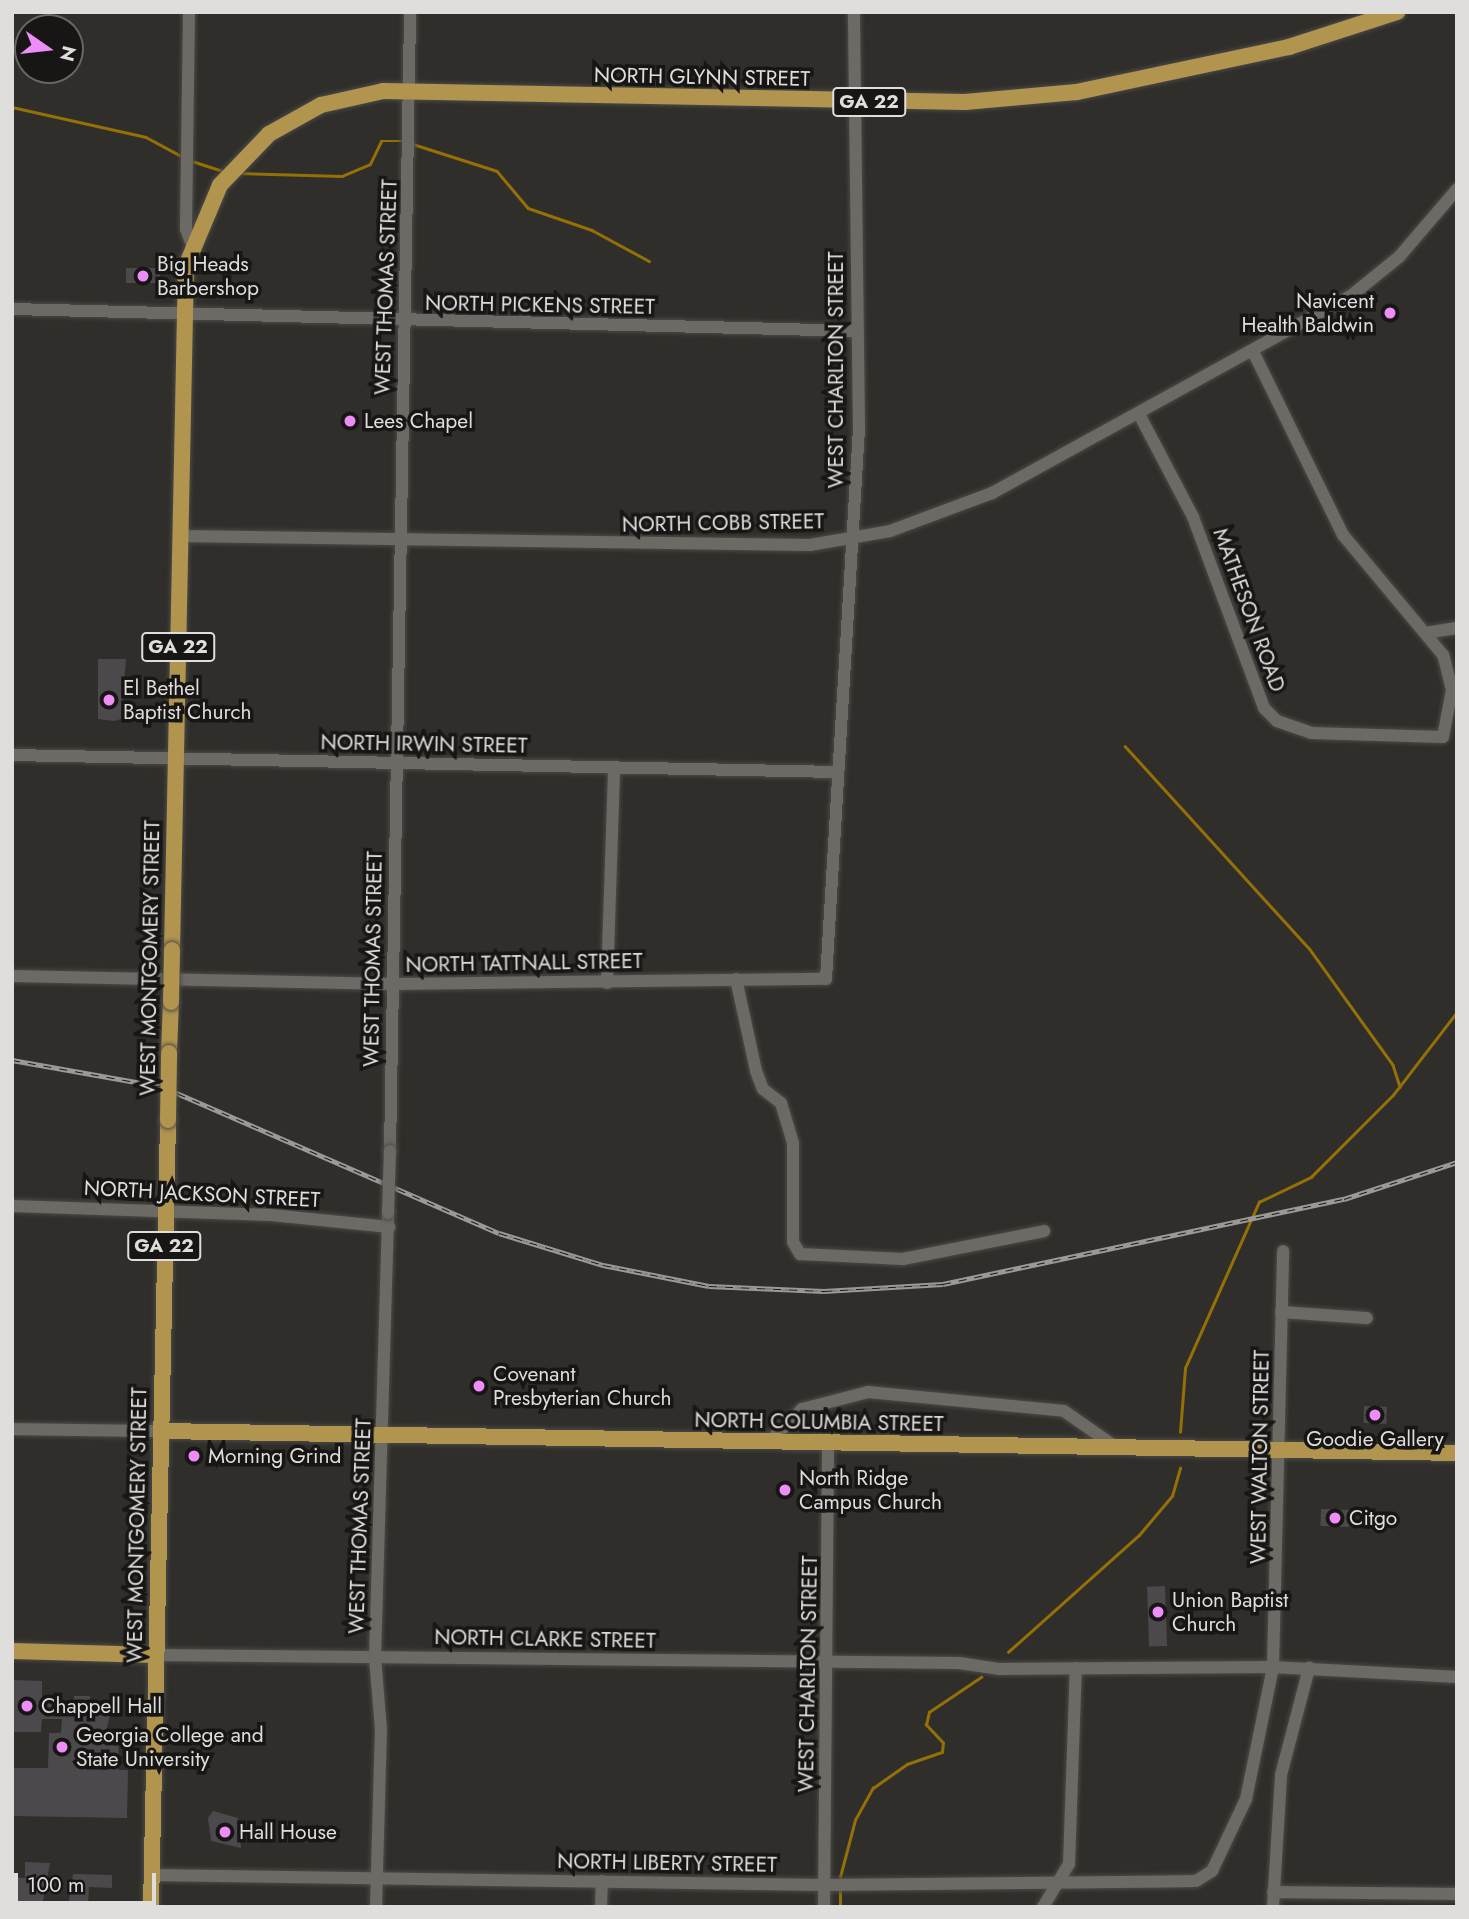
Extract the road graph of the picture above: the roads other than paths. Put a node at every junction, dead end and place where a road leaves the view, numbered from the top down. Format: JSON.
{"nodes":[{"id":1,"x":189,"y":12,"type":"edge"},
{"id":2,"x":410,"y":12,"type":"edge"},
{"id":3,"x":854,"y":12,"type":"edge"},
{"id":4,"x":1396,"y":12,"type":"edge"},
{"id":5,"x":410,"y":91,"type":"junction"},
{"id":6,"x":854,"y":102,"type":"junction"},
{"id":7,"x":1457,"y":190,"type":"edge"},
{"id":8,"x":192,"y":245,"type":"junction"},
{"id":9,"x":12,"y":309,"type":"edge"},
{"id":10,"x":184,"y":313,"type":"junction"},
{"id":11,"x":404,"y":321,"type":"junction"},
{"id":12,"x":857,"y":331,"type":"junction"},
{"id":13,"x":1254,"y":353,"type":"junction"},
{"id":14,"x":1139,"y":414,"type":"junction"},
{"id":15,"x":180,"y":536,"type":"junction"},
{"id":16,"x":852,"y":538,"type":"junction"},
{"id":17,"x":397,"y":540,"type":"junction"},
{"id":18,"x":1457,"y":628,"type":"edge"},
{"id":19,"x":1425,"y":633,"type":"junction"},
{"id":20,"x":1443,"y":737,"type":"junction"},
{"id":21,"x":1457,"y":737,"type":"edge"},
{"id":22,"x":12,"y":755,"type":"edge"},
{"id":23,"x":175,"y":758,"type":"junction"},
{"id":24,"x":396,"y":762,"type":"junction"},
{"id":25,"x":614,"y":767,"type":"junction"},
{"id":26,"x":835,"y":772,"type":"junction"},
{"id":27,"x":12,"y":976,"type":"edge"},
{"id":28,"x":736,"y":979,"type":"junction"},
{"id":29,"x":826,"y":979,"type":"joint"},
{"id":30,"x":607,"y":983,"type":"junction"},
{"id":31,"x":393,"y":984,"type":"junction"},
{"id":32,"x":12,"y":1206,"type":"edge"},
{"id":33,"x":164,"y":1212,"type":"junction"},
{"id":34,"x":390,"y":1227,"type":"junction"},
{"id":35,"x":1044,"y":1231,"type":"dead end"},
{"id":36,"x":1283,"y":1251,"type":"dead end"},
{"id":37,"x":1281,"y":1311,"type":"junction"},
{"id":38,"x":1367,"y":1318,"type":"dead end"},
{"id":39,"x":12,"y":1429,"type":"edge"},
{"id":40,"x":161,"y":1431,"type":"junction"},
{"id":41,"x":383,"y":1435,"type":"junction"},
{"id":42,"x":769,"y":1442,"type":"junction"},
{"id":43,"x":828,"y":1443,"type":"junction"},
{"id":44,"x":1117,"y":1448,"type":"junction"},
{"id":45,"x":1283,"y":1451,"type":"junction"},
{"id":46,"x":1457,"y":1453,"type":"edge"},
{"id":47,"x":12,"y":1651,"type":"edge"},
{"id":48,"x":155,"y":1655,"type":"junction"},
{"id":49,"x":375,"y":1657,"type":"junction"},
{"id":50,"x":826,"y":1664,"type":"junction"},
{"id":51,"x":1273,"y":1667,"type":"junction"},
{"id":52,"x":1076,"y":1668,"type":"junction"},
{"id":53,"x":1309,"y":1668,"type":"junction"},
{"id":54,"x":1457,"y":1677,"type":"edge"},
{"id":55,"x":152,"y":1875,"type":"junction"},
{"id":56,"x":376,"y":1879,"type":"junction"},
{"id":57,"x":601,"y":1881,"type":"junction"},
{"id":58,"x":1181,"y":1883,"type":"joint"},
{"id":59,"x":1057,"y":1884,"type":"junction"},
{"id":60,"x":824,"y":1885,"type":"junction"},
{"id":61,"x":1273,"y":1892,"type":"junction"},
{"id":62,"x":1457,"y":1894,"type":"edge"},
{"id":63,"x":151,"y":1907,"type":"edge"},
{"id":64,"x":376,"y":1907,"type":"edge"},
{"id":65,"x":601,"y":1907,"type":"edge"},
{"id":66,"x":824,"y":1907,"type":"edge"},
{"id":67,"x":1042,"y":1907,"type":"edge"},
{"id":68,"x":1273,"y":1907,"type":"edge"}],
"edges":[{"from":1,"to":8,"type":"street","name":"WEST MONTGOMERY STREET"},
{"from":2,"to":5,"type":"street","name":"WEST THOMAS STREET"},
{"from":3,"to":6,"type":"street","name":"WEST CHARLTON STREET"},
{"from":4,"to":6,"type":"main road","name":"NORTH GLYNN STREET","number":"GA 22"},
{"from":5,"to":6,"type":"main road","name":"NORTH GLYNN STREET","number":"GA 22"},
{"from":5,"to":8,"type":"main road","name":"NORTH GLYNN STREET","number":"GA 22"},
{"from":5,"to":11,"type":"street","name":"WEST THOMAS STREET"},
{"from":6,"to":12,"type":"street","name":"WEST CHARLTON STREET"},
{"from":7,"to":13,"type":"street","name":"NORTH COBB STREET"},
{"from":8,"to":10,"type":"main road","name":"WEST MONTGOMERY STREET","number":"GA 22"},
{"from":9,"to":10,"type":"street","name":"NORTH PICKENS STREET"},
{"from":10,"to":11,"type":"street","name":"NORTH PICKENS STREET"},
{"from":10,"to":15,"type":"main road","name":"WEST MONTGOMERY STREET","number":"GA 22"},
{"from":11,"to":12,"type":"street","name":"NORTH PICKENS STREET"},
{"from":11,"to":17,"type":"street","name":"WEST THOMAS STREET"},
{"from":12,"to":16,"type":"street","name":"WEST CHARLTON STREET"},
{"from":13,"to":14,"type":"street","name":"NORTH COBB STREET"},
{"from":13,"to":19,"type":"street"},
{"from":14,"to":16,"type":"street","name":"NORTH COBB STREET"},
{"from":14,"to":20,"type":"street","name":"MATHESON ROAD"},
{"from":15,"to":17,"type":"street","name":"NORTH COBB STREET"},
{"from":15,"to":23,"type":"main road","name":"WEST MONTGOMERY STREET","number":"GA 22"},
{"from":16,"to":17,"type":"street","name":"NORTH COBB STREET"},
{"from":16,"to":26,"type":"street","name":"WEST CHARLTON STREET"},
{"from":17,"to":24,"type":"street","name":"WEST THOMAS STREET"},
{"from":18,"to":19,"type":"street"},
{"from":19,"to":20,"type":"street"},
{"from":20,"to":21,"type":"street","name":"MATHESON ROAD"},
{"from":22,"to":23,"type":"street","name":"NORTH IRWIN STREET"},
{"from":23,"to":24,"type":"street","name":"NORTH IRWIN STREET"},
{"from":23,"to":33,"type":"main road","name":"WEST MONTGOMERY STREET","number":"GA 22","bridge":true},
{"from":24,"to":25,"type":"street","name":"NORTH IRWIN STREET"},
{"from":24,"to":31,"type":"street","name":"WEST THOMAS STREET"},
{"from":25,"to":26,"type":"street","name":"NORTH IRWIN STREET"},
{"from":25,"to":30,"type":"street"},
{"from":26,"to":29,"type":"street","name":"WEST CHARLTON STREET"},
{"from":27,"to":31,"type":"street","name":"NORTH TATTNALL STREET"},
{"from":28,"to":29,"type":"street","name":"NORTH TATTNALL STREET"},
{"from":28,"to":30,"type":"street","name":"NORTH TATTNALL STREET"},
{"from":28,"to":35,"type":"street"},
{"from":30,"to":31,"type":"street","name":"NORTH TATTNALL STREET"},
{"from":31,"to":34,"type":"street","name":"WEST THOMAS STREET","bridge":true},
{"from":32,"to":33,"type":"street","name":"NORTH JACKSON STREET"},
{"from":33,"to":34,"type":"street","name":"NORTH JACKSON STREET"},
{"from":33,"to":40,"type":"main road","name":"WEST MONTGOMERY STREET","number":"GA 22"},
{"from":34,"to":41,"type":"street","name":"WEST THOMAS STREET"},
{"from":36,"to":37,"type":"street","name":"WEST WALTON STREET"},
{"from":37,"to":38,"type":"street"},
{"from":37,"to":45,"type":"street","name":"WEST WALTON STREET"},
{"from":39,"to":40,"type":"street","name":"NORTH COLUMBIA STREET"},
{"from":40,"to":41,"type":"main road","name":"NORTH COLUMBIA STREET"},
{"from":40,"to":48,"type":"main road","name":"WEST MONTGOMERY STREET"},
{"from":41,"to":42,"type":"main road","name":"NORTH COLUMBIA STREET"},
{"from":41,"to":49,"type":"street","name":"WEST THOMAS STREET"},
{"from":42,"to":43,"type":"main road","name":"NORTH COLUMBIA STREET"},
{"from":42,"to":44,"type":"street"},
{"from":43,"to":44,"type":"main road","name":"NORTH COLUMBIA STREET"},
{"from":43,"to":50,"type":"street","name":"WEST CHARLTON STREET"},
{"from":44,"to":45,"type":"main road","name":"NORTH COLUMBIA STREET"},
{"from":45,"to":46,"type":"main road","name":"NORTH COLUMBIA STREET"},
{"from":45,"to":51,"type":"street","name":"WEST WALTON STREET"},
{"from":47,"to":48,"type":"main road","name":"NORTH CLARKE STREET"},
{"from":48,"to":49,"type":"street","name":"NORTH CLARKE STREET"},
{"from":48,"to":55,"type":"main road","name":"WEST MONTGOMERY STREET"},
{"from":49,"to":50,"type":"street","name":"NORTH CLARKE STREET"},
{"from":49,"to":56,"type":"street","name":"WEST THOMAS STREET"},
{"from":50,"to":52,"type":"street","name":"NORTH CLARKE STREET"},
{"from":50,"to":60,"type":"street","name":"WEST CHARLTON STREET"},
{"from":51,"to":52,"type":"street","name":"NORTH CLARKE STREET"},
{"from":51,"to":53,"type":"street"},
{"from":51,"to":58,"type":"street","name":"WEST WALTON STREET"},
{"from":52,"to":59,"type":"street"},
{"from":53,"to":54,"type":"street"},
{"from":53,"to":61,"type":"street"},
{"from":55,"to":56,"type":"street","name":"NORTH LIBERTY STREET"},
{"from":55,"to":63,"type":"main road","name":"WEST MONTGOMERY STREET"},
{"from":56,"to":57,"type":"street","name":"NORTH LIBERTY STREET"},
{"from":56,"to":64,"type":"street","name":"WEST THOMAS STREET"},
{"from":57,"to":60,"type":"street","name":"NORTH LIBERTY STREET"},
{"from":57,"to":65,"type":"street"},
{"from":58,"to":59,"type":"street","name":"NORTH LIBERTY STREET"},
{"from":59,"to":60,"type":"street","name":"NORTH LIBERTY STREET"},
{"from":59,"to":67,"type":"street"},
{"from":60,"to":66,"type":"street","name":"WEST CHARLTON STREET"},
{"from":61,"to":62,"type":"street"},
{"from":61,"to":68,"type":"street"}]}
